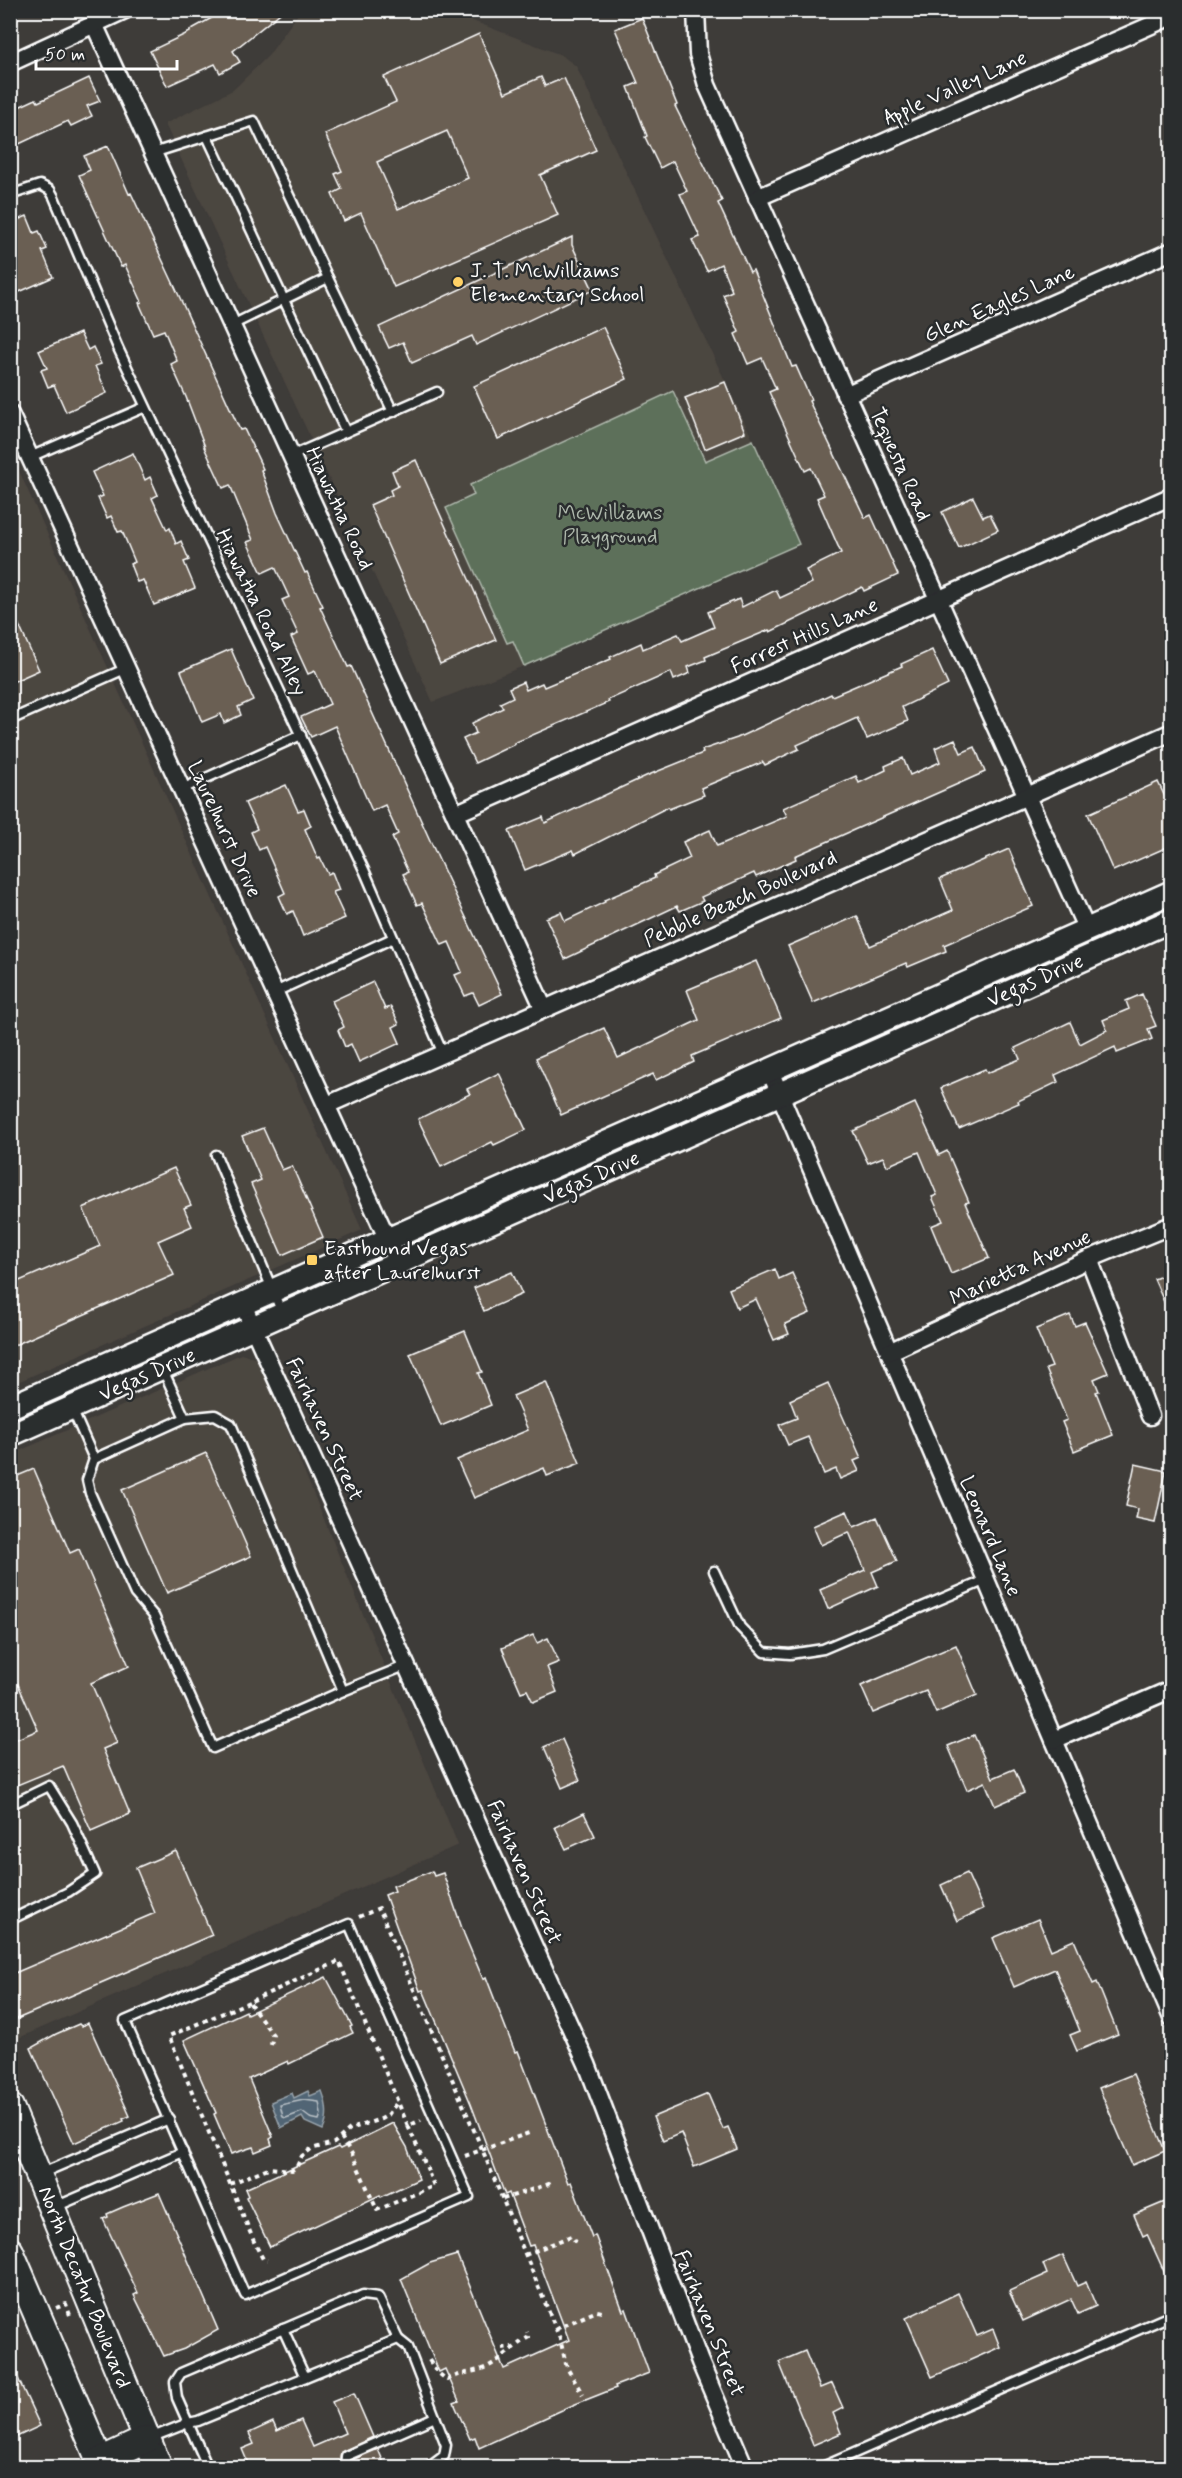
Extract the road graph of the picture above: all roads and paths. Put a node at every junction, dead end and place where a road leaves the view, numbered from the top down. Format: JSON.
{"nodes":[{"id":1,"x":125,"y":10,"type":"edge"},
{"id":2,"x":696,"y":10,"type":"edge"},
{"id":3,"x":1172,"y":16,"type":"edge"},
{"id":4,"x":95,"y":26,"type":"junction"},
{"id":5,"x":10,"y":63,"type":"edge"},
{"id":6,"x":207,"y":136,"type":"junction"},
{"id":7,"x":153,"y":153,"type":"junction"},
{"id":8,"x":10,"y":195,"type":"edge"},
{"id":9,"x":757,"y":198,"type":"junction"},
{"id":10,"x":1172,"y":251,"type":"edge"},
{"id":11,"x":328,"y":278,"type":"junction"},
{"id":12,"x":283,"y":300,"type":"junction"},
{"id":13,"x":232,"y":326,"type":"junction"},
{"id":14,"x":437,"y":392,"type":"dead end"},
{"id":15,"x":845,"y":395,"type":"junction"},
{"id":16,"x":146,"y":407,"type":"junction"},
{"id":17,"x":393,"y":412,"type":"junction"},
{"id":18,"x":10,"y":414,"type":"edge"},
{"id":19,"x":346,"y":432,"type":"junction"},
{"id":20,"x":291,"y":456,"type":"junction"},
{"id":21,"x":30,"y":457,"type":"junction"},
{"id":22,"x":1172,"y":496,"type":"edge"},
{"id":23,"x":937,"y":600,"type":"junction"},
{"id":24,"x":127,"y":668,"type":"junction"},
{"id":25,"x":10,"y":720,"type":"edge"},
{"id":26,"x":1172,"y":732,"type":"edge"},
{"id":27,"x":301,"y":735,"type":"junction"},
{"id":28,"x":182,"y":789,"type":"junction"},
{"id":29,"x":1026,"y":796,"type":"junction"},
{"id":30,"x":455,"y":814,"type":"junction"},
{"id":31,"x":1169,"y":901,"type":"edge"},
{"id":32,"x":1172,"y":920,"type":"edge"},
{"id":33,"x":1087,"y":930,"type":"junction"},
{"id":34,"x":393,"y":938,"type":"junction"},
{"id":35,"x":275,"y":992,"type":"junction"},
{"id":36,"x":544,"y":1009,"type":"junction"},
{"id":37,"x":443,"y":1054,"type":"junction"},
{"id":38,"x":770,"y":1071,"type":"junction"},
{"id":39,"x":779,"y":1093,"type":"junction"},
{"id":40,"x":327,"y":1105,"type":"junction"},
{"id":41,"x":216,"y":1155,"type":"dead end"},
{"id":42,"x":1172,"y":1226,"type":"edge"},
{"id":43,"x":388,"y":1239,"type":"junction"},
{"id":44,"x":1089,"y":1259,"type":"junction"},
{"id":45,"x":398,"y":1262,"type":"junction"},
{"id":46,"x":273,"y":1291,"type":"junction"},
{"id":47,"x":243,"y":1305,"type":"junction"},
{"id":48,"x":282,"y":1313,"type":"junction"},
{"id":49,"x":252,"y":1326,"type":"junction"},
{"id":50,"x":152,"y":1344,"type":"junction"},
{"id":51,"x":889,"y":1352,"type":"junction"},
{"id":52,"x":162,"y":1367,"type":"junction"},
{"id":53,"x":61,"y":1384,"type":"junction"},
{"id":54,"x":10,"y":1407,"type":"edge"},
{"id":55,"x":71,"y":1407,"type":"junction"},
{"id":56,"x":1150,"y":1416,"type":"dead end"},
{"id":57,"x":185,"y":1418,"type":"junction"},
{"id":58,"x":10,"y":1435,"type":"edge"},
{"id":59,"x":94,"y":1459,"type":"junction"},
{"id":60,"x":714,"y":1571,"type":"dead end"},
{"id":61,"x":986,"y":1580,"type":"junction"},
{"id":62,"x":407,"y":1665,"type":"junction"},
{"id":63,"x":1172,"y":1689,"type":"edge"},
{"id":64,"x":343,"y":1691,"type":"junction"},
{"id":65,"x":1054,"y":1740,"type":"junction"},
{"id":66,"x":10,"y":1805,"type":"edge"},
{"id":67,"x":10,"y":1920,"type":"edge"},
{"id":68,"x":349,"y":1924,"type":"junction"},
{"id":69,"x":249,"y":2002,"type":"junction"},
{"id":70,"x":1172,"y":2018,"type":"edge"},
{"id":71,"x":271,"y":2045,"type":"dead end"},
{"id":72,"x":399,"y":2100,"type":"junction"},
{"id":73,"x":10,"y":2107,"type":"edge"},
{"id":74,"x":433,"y":2114,"type":"junction"},
{"id":75,"x":169,"y":2119,"type":"junction"},
{"id":76,"x":408,"y":2126,"type":"junction"},
{"id":77,"x":529,"y":2133,"type":"dead end"},
{"id":78,"x":341,"y":2137,"type":"junction"},
{"id":79,"x":482,"y":2149,"type":"junction"},
{"id":80,"x":183,"y":2152,"type":"junction"},
{"id":81,"x":453,"y":2161,"type":"junction"},
{"id":82,"x":38,"y":2174,"type":"junction"},
{"id":83,"x":230,"y":2184,"type":"junction"},
{"id":84,"x":552,"y":2187,"type":"dead end"},
{"id":85,"x":502,"y":2199,"type":"junction"},
{"id":86,"x":52,"y":2208,"type":"junction"},
{"id":87,"x":576,"y":2242,"type":"dead end"},
{"id":88,"x":10,"y":2251,"type":"edge"},
{"id":89,"x":525,"y":2255,"type":"junction"},
{"id":90,"x":267,"y":2260,"type":"dead end"},
{"id":91,"x":53,"y":2309,"type":"dead end"},
{"id":92,"x":606,"y":2313,"type":"dead end"},
{"id":93,"x":1172,"y":2315,"type":"edge"},
{"id":94,"x":73,"y":2321,"type":"dead end"},
{"id":95,"x":283,"y":2329,"type":"junction"},
{"id":96,"x":556,"y":2330,"type":"junction"},
{"id":97,"x":527,"y":2332,"type":"dead end"},
{"id":98,"x":398,"y":2339,"type":"junction"},
{"id":99,"x":513,"y":2347,"type":"junction"},
{"id":100,"x":502,"y":2348,"type":"dead end"},
{"id":101,"x":425,"y":2350,"type":"dead end"},
{"id":102,"x":305,"y":2377,"type":"junction"},
{"id":103,"x":583,"y":2395,"type":"dead end"},
{"id":104,"x":435,"y":2417,"type":"junction"},
{"id":105,"x":188,"y":2423,"type":"junction"},
{"id":106,"x":147,"y":2439,"type":"junction"},
{"id":107,"x":99,"y":2464,"type":"edge"},
{"id":108,"x":159,"y":2468,"type":"edge"},
{"id":109,"x":208,"y":2468,"type":"edge"},
{"id":110,"x":345,"y":2468,"type":"edge"},
{"id":111,"x":428,"y":2468,"type":"edge"},
{"id":112,"x":745,"y":2468,"type":"edge"},
{"id":113,"x":820,"y":2468,"type":"edge"}],
"edges":[{"from":1,"to":4,"type":"street"},
{"from":2,"to":9,"type":"street","name":"Tequesta Road"},
{"from":3,"to":9,"type":"street","name":"Apple Valley Lane"},
{"from":4,"to":5,"type":"street"},
{"from":4,"to":7,"type":"street","name":"Hiawatha Road"},
{"from":6,"to":7,"type":"lane"},
{"from":6,"to":11,"type":"lane"},
{"from":6,"to":12,"type":"lane"},
{"from":7,"to":13,"type":"street","name":"Hiawatha Road"},
{"from":8,"to":16,"type":"lane","name":"Hiawatha Road Alley"},
{"from":9,"to":15,"type":"street","name":"Tequesta Road"},
{"from":10,"to":15,"type":"street","name":"Glen Eagles Lane"},
{"from":11,"to":12,"type":"lane"},
{"from":11,"to":17,"type":"lane"},
{"from":12,"to":13,"type":"lane"},
{"from":12,"to":19,"type":"lane"},
{"from":13,"to":20,"type":"street","name":"Hiawatha Road"},
{"from":14,"to":17,"type":"lane"},
{"from":15,"to":23,"type":"street","name":"Tequesta Road"},
{"from":16,"to":21,"type":"lane"},
{"from":16,"to":27,"type":"lane","name":"Hiawatha Road Alley"},
{"from":17,"to":19,"type":"lane"},
{"from":18,"to":21,"type":"street","name":"Laurelhurst Drive"},
{"from":19,"to":20,"type":"lane"},
{"from":20,"to":30,"type":"street","name":"Hiawatha Road"},
{"from":21,"to":24,"type":"street","name":"Laurelhurst Drive"},
{"from":22,"to":23,"type":"street","name":"Forrest Hills Lane"},
{"from":23,"to":29,"type":"street","name":"Tequesta Road"},
{"from":23,"to":30,"type":"street","name":"Forrest Hills Lane"},
{"from":24,"to":25,"type":"lane"},
{"from":24,"to":28,"type":"street","name":"Laurelhurst Drive"},
{"from":26,"to":29,"type":"street","name":"Pebble Beach Boulevard"},
{"from":27,"to":28,"type":"lane"},
{"from":27,"to":34,"type":"lane","name":"Hiawatha Road Alley"},
{"from":28,"to":35,"type":"street","name":"Laurelhurst Drive"},
{"from":29,"to":33,"type":"street","name":"Tequesta Road"},
{"from":29,"to":36,"type":"street","name":"Pebble Beach Boulevard"},
{"from":30,"to":36,"type":"street","name":"Hiawatha Road"},
{"from":31,"to":33,"type":"main road","name":"Vegas Drive"},
{"from":32,"to":39,"type":"main road","name":"Vegas Drive"},
{"from":33,"to":38,"type":"main road","name":"Vegas Drive"},
{"from":34,"to":35,"type":"lane"},
{"from":34,"to":37,"type":"lane","name":"Hiawatha Road Alley"},
{"from":35,"to":40,"type":"street","name":"Laurelhurst Drive"},
{"from":36,"to":37,"type":"street","name":"Pebble Beach Boulevard"},
{"from":37,"to":40,"type":"street","name":"Pebble Beach Boulevard"},
{"from":38,"to":39,"type":"street","name":"Leonard Lane"},
{"from":38,"to":43,"type":"main road","name":"Vegas Drive"},
{"from":39,"to":45,"type":"main road","name":"Vegas Drive"},
{"from":39,"to":51,"type":"street","name":"Leonard Lane"},
{"from":40,"to":43,"type":"street","name":"Laurelhurst Drive"},
{"from":41,"to":46,"type":"lane"},
{"from":42,"to":44,"type":"street","name":"Marietta Avenue"},
{"from":43,"to":45,"type":"street","name":"Laurelhurst Drive"},
{"from":43,"to":46,"type":"main road","name":"Vegas Drive"},
{"from":44,"to":51,"type":"street","name":"Marietta Avenue"},
{"from":44,"to":56,"type":"street"},
{"from":45,"to":48,"type":"main road","name":"Vegas Drive"},
{"from":46,"to":47,"type":"main road","name":"Vegas Drive"},
{"from":46,"to":48,"type":"lane"},
{"from":47,"to":49,"type":"street","name":"Fairhaven Street"},
{"from":47,"to":50,"type":"main road","name":"Vegas Drive"},
{"from":48,"to":49,"type":"main road","name":"Vegas Drive"},
{"from":49,"to":52,"type":"main road","name":"Vegas Drive"},
{"from":49,"to":62,"type":"street","name":"Fairhaven Street"},
{"from":50,"to":52,"type":"main road"},
{"from":50,"to":53,"type":"main road","name":"Vegas Drive"},
{"from":51,"to":61,"type":"street","name":"Leonard Lane"},
{"from":52,"to":55,"type":"main road","name":"Vegas Drive"},
{"from":52,"to":57,"type":"lane"},
{"from":53,"to":54,"type":"main road","name":"Vegas Drive"},
{"from":53,"to":55,"type":"main road"},
{"from":55,"to":58,"type":"main road","name":"Vegas Drive"},
{"from":55,"to":59,"type":"lane"},
{"from":57,"to":59,"type":"lane"},
{"from":57,"to":64,"type":"lane"},
{"from":59,"to":64,"type":"lane"},
{"from":60,"to":61,"type":"lane"},
{"from":61,"to":65,"type":"street","name":"Leonard Lane"},
{"from":62,"to":64,"type":"lane"},
{"from":62,"to":112,"type":"street","name":"Fairhaven Street"},
{"from":63,"to":65,"type":"street"},
{"from":65,"to":70,"type":"street","name":"Leonard Lane"},
{"from":66,"to":67,"type":"lane"},
{"from":68,"to":74,"type":"lane"},
{"from":68,"to":75,"type":"lane"},
{"from":68,"to":79,"type":"path"},
{"from":69,"to":71,"type":"path"},
{"from":69,"to":72,"type":"path"},
{"from":69,"to":83,"type":"path"},
{"from":72,"to":76,"type":"path"},
{"from":72,"to":78,"type":"path"},
{"from":73,"to":82,"type":"main road","name":"North Decatur Boulevard"},
{"from":74,"to":76,"type":"path"},
{"from":74,"to":81,"type":"lane"},
{"from":75,"to":80,"type":"lane"},
{"from":75,"to":82,"type":"lane"},
{"from":76,"to":78,"type":"path"},
{"from":77,"to":79,"type":"path"},
{"from":78,"to":83,"type":"path"},
{"from":79,"to":81,"type":"path"},
{"from":79,"to":85,"type":"path"},
{"from":80,"to":81,"type":"lane"},
{"from":80,"to":86,"type":"lane"},
{"from":82,"to":86,"type":"main road","name":"North Decatur Boulevard"},
{"from":83,"to":90,"type":"path"},
{"from":84,"to":85,"type":"path"},
{"from":85,"to":89,"type":"path"},
{"from":86,"to":106,"type":"main road","name":"North Decatur Boulevard"},
{"from":87,"to":89,"type":"path"},
{"from":88,"to":107,"type":"main road"},
{"from":89,"to":96,"type":"path"},
{"from":91,"to":94,"type":"path"},
{"from":92,"to":96,"type":"path"},
{"from":93,"to":113,"type":"lane"},
{"from":95,"to":98,"type":"lane"},
{"from":95,"to":102,"type":"lane"},
{"from":95,"to":105,"type":"lane"},
{"from":96,"to":103,"type":"path"},
{"from":97,"to":99,"type":"path"},
{"from":98,"to":102,"type":"lane"},
{"from":98,"to":104,"type":"lane"},
{"from":99,"to":100,"type":"path"},
{"from":99,"to":101,"type":"path"},
{"from":102,"to":105,"type":"lane"},
{"from":104,"to":110,"type":"lane"},
{"from":104,"to":111,"type":"lane"},
{"from":105,"to":106,"type":"lane"},
{"from":105,"to":109,"type":"lane"},
{"from":106,"to":107,"type":"main road"},
{"from":106,"to":108,"type":"main road","name":"North Decatur Boulevard"}]}
